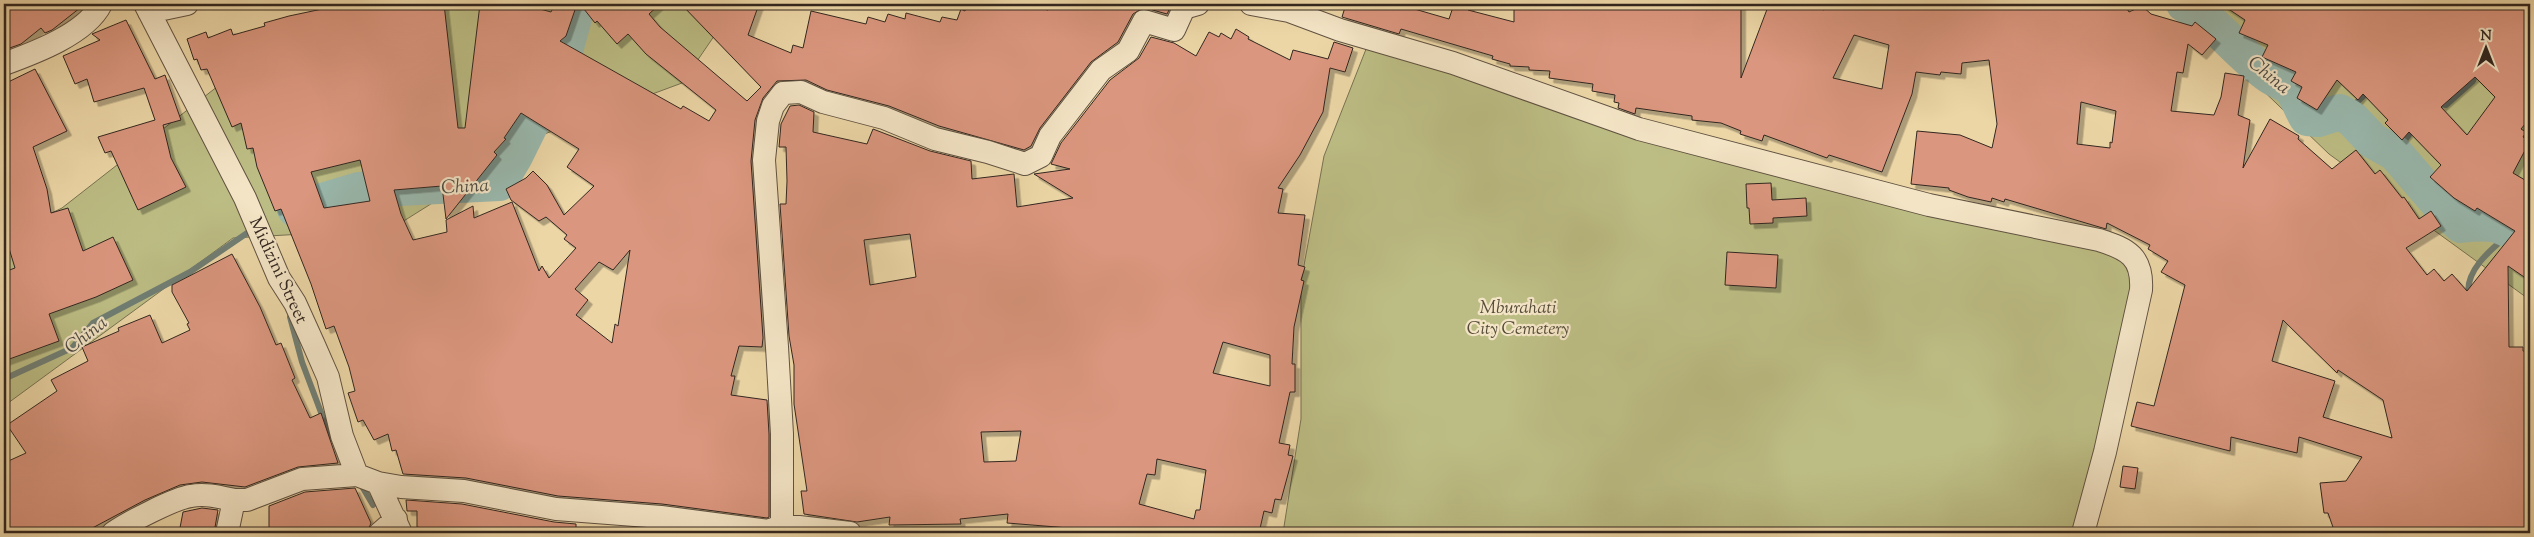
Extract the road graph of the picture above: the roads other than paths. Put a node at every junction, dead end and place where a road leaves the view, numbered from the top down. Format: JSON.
{"nodes":[{"id":1,"x":101,"y":4,"type":"edge"},
{"id":2,"x":187,"y":4,"type":"edge"},
{"id":3,"x":1198,"y":4,"type":"edge"},
{"id":4,"x":1251,"y":4,"type":"edge"},
{"id":5,"x":147,"y":8,"type":"edge"},
{"id":6,"x":4,"y":64,"type":"edge"},
{"id":7,"x":368,"y":479,"type":"junction"},
{"id":8,"x":234,"y":500,"type":"junction"},
{"id":9,"x":392,"y":529,"type":"edge"},
{"id":10,"x":772,"y":530,"type":"edge"},
{"id":11,"x":114,"y":533,"type":"edge"},
{"id":12,"x":226,"y":533,"type":"edge"},
{"id":13,"x":850,"y":533,"type":"edge"},
{"id":14,"x":2083,"y":533,"type":"edge"}],
"edges":[{"from":1,"to":6,"type":"street"},
{"from":2,"to":5,"type":"street"},
{"from":3,"to":10,"type":"street"},
{"from":4,"to":14,"type":"street"},
{"from":5,"to":7,"type":"street","name":"Midizini Street"},
{"from":7,"to":8,"type":"street"},
{"from":7,"to":9,"type":"street","name":"Midizini Street"},
{"from":7,"to":10,"type":"street"},
{"from":8,"to":11,"type":"street"},
{"from":8,"to":12,"type":"street"},
{"from":10,"to":13,"type":"street"}]}
